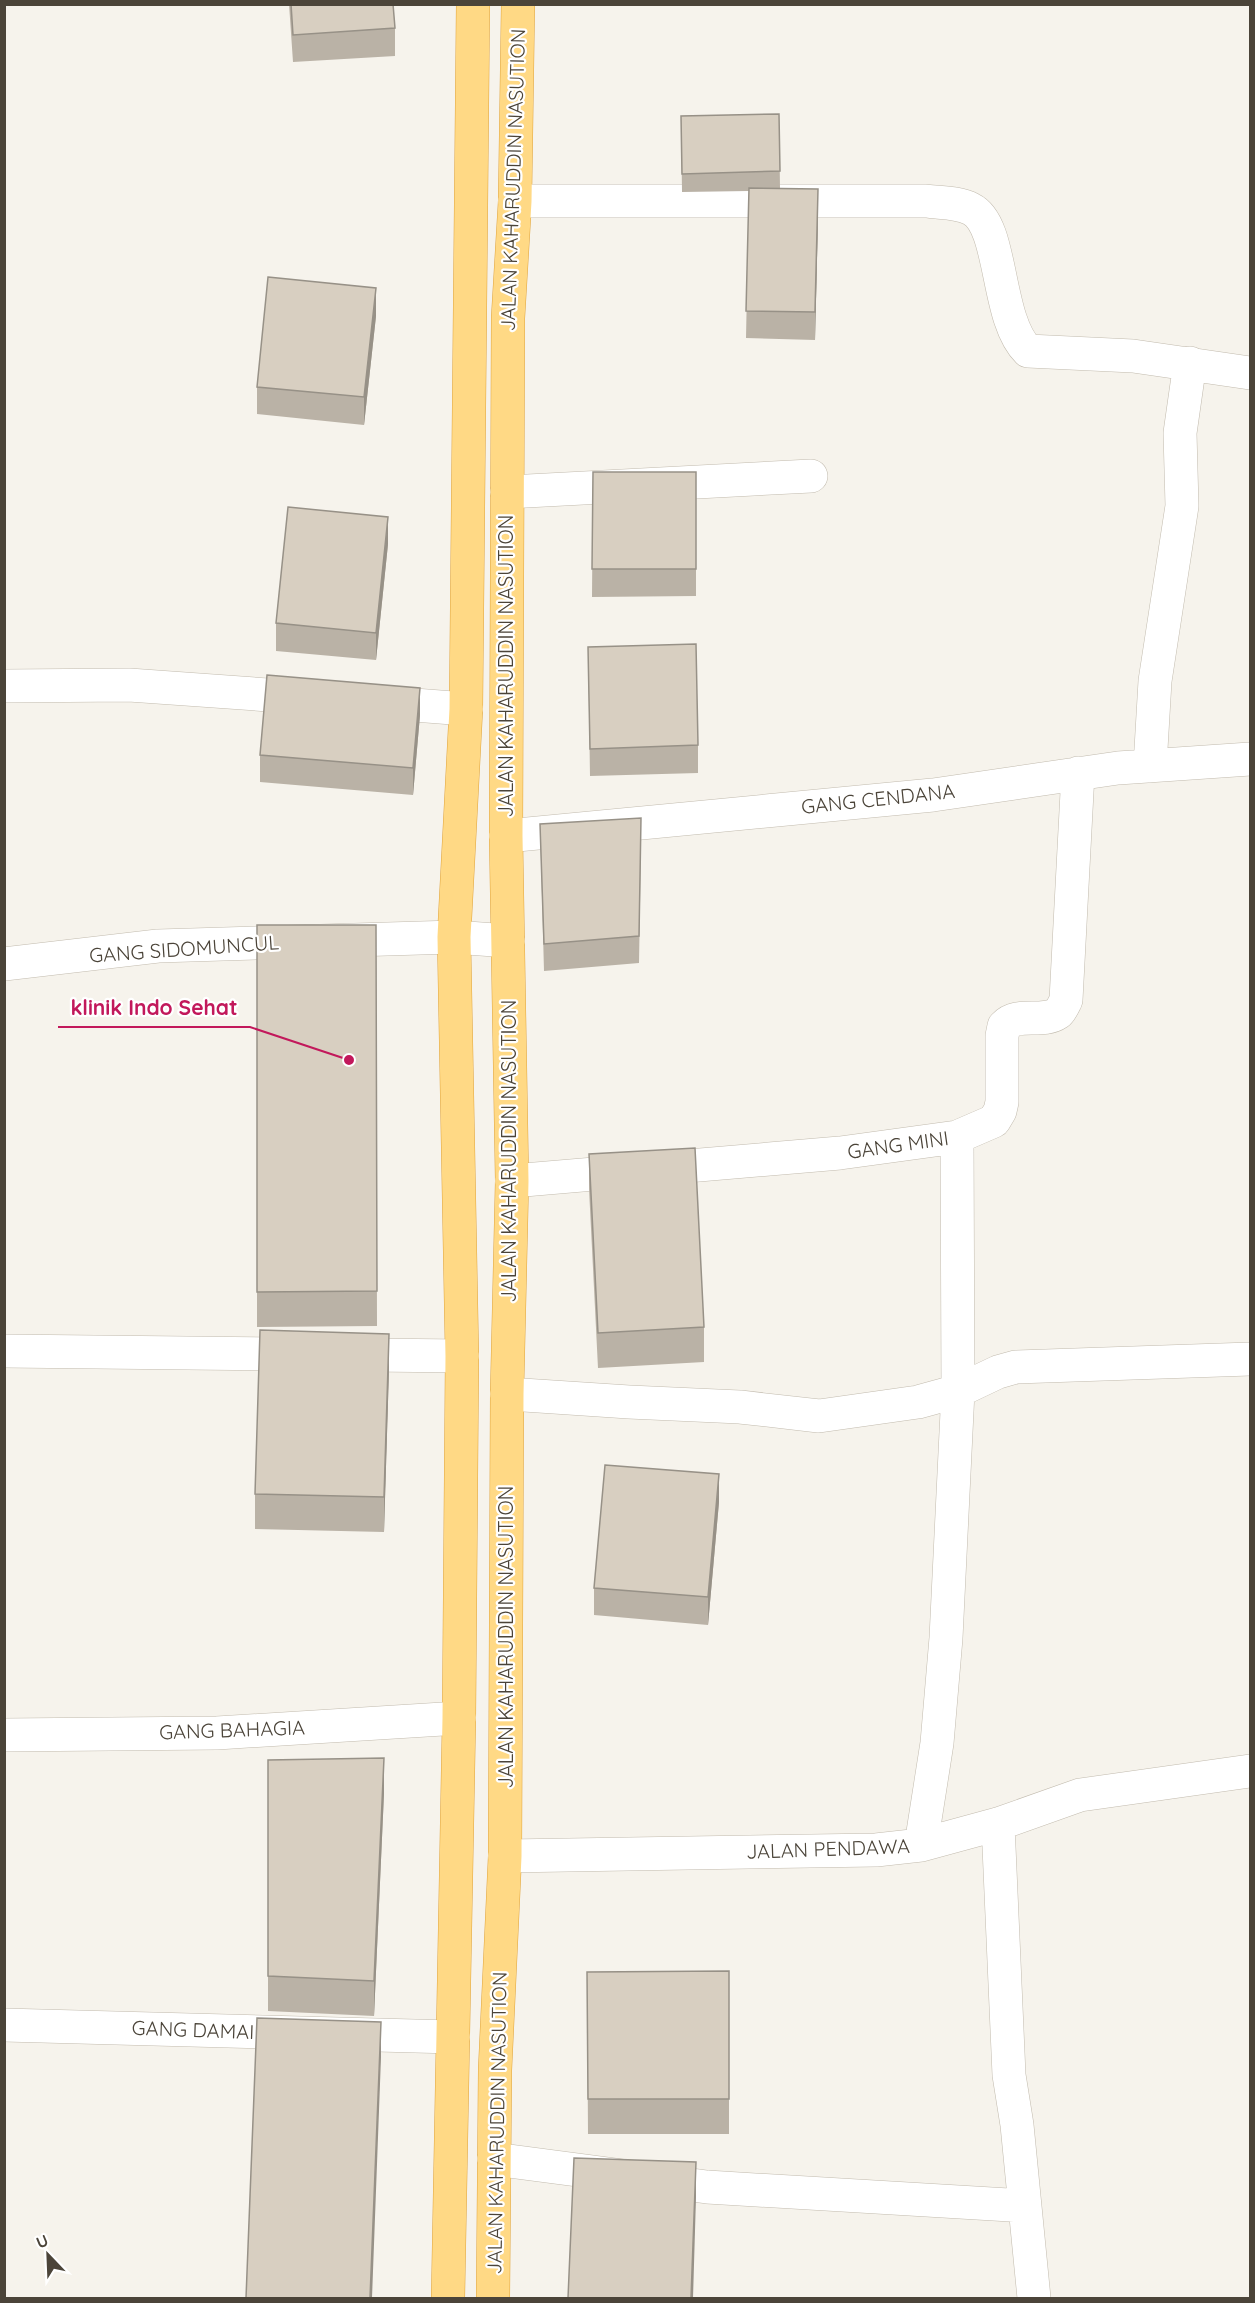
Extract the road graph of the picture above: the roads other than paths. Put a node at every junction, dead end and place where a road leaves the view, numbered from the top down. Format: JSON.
{"nodes":[{"id":1,"x":473,"y":4,"type":"edge"},
{"id":2,"x":518,"y":4,"type":"edge"},
{"id":3,"x":515,"y":201,"type":"junction"},
{"id":4,"x":1190,"y":363,"type":"junction"},
{"id":5,"x":1251,"y":373,"type":"edge"},
{"id":6,"x":812,"y":476,"type":"dead end"},
{"id":7,"x":507,"y":492,"type":"junction"},
{"id":8,"x":4,"y":686,"type":"edge"},
{"id":9,"x":466,"y":709,"type":"junction"},
{"id":10,"x":1251,"y":759,"type":"edge"},
{"id":11,"x":1150,"y":766,"type":"junction"},
{"id":12,"x":1078,"y":773,"type":"junction"},
{"id":13,"x":506,"y":836,"type":"junction"},
{"id":14,"x":453,"y":937,"type":"junction"},
{"id":15,"x":508,"y":941,"type":"junction"},
{"id":16,"x":4,"y":964,"type":"edge"},
{"id":17,"x":957,"y":1137,"type":"junction"},
{"id":18,"x":512,"y":1182,"type":"junction"},
{"id":19,"x":4,"y":1351,"type":"edge"},
{"id":20,"x":462,"y":1356,"type":"junction"},
{"id":21,"x":1251,"y":1359,"type":"edge"},
{"id":22,"x":958,"y":1391,"type":"junction"},
{"id":23,"x":507,"y":1394,"type":"junction"},
{"id":24,"x":459,"y":1718,"type":"junction"},
{"id":25,"x":4,"y":1735,"type":"edge"},
{"id":26,"x":1251,"y":1771,"type":"edge"},
{"id":27,"x":998,"y":1824,"type":"junction"},
{"id":28,"x":921,"y":1845,"type":"junction"},
{"id":29,"x":505,"y":1856,"type":"junction"},
{"id":30,"x":4,"y":2025,"type":"edge"},
{"id":31,"x":453,"y":2037,"type":"junction"},
{"id":32,"x":494,"y":2159,"type":"junction"},
{"id":33,"x":1025,"y":2206,"type":"junction"},
{"id":34,"x":448,"y":2298,"type":"edge"},
{"id":35,"x":493,"y":2298,"type":"edge"},
{"id":36,"x":1034,"y":2298,"type":"edge"}],
"edges":[{"from":1,"to":9,"type":"highway","name":"JALAN KAHARUDDIN NASUTION"},
{"from":2,"to":3,"type":"highway","name":"JALAN KAHARUDDIN NASUTION"},
{"from":3,"to":4,"type":"street"},
{"from":3,"to":7,"type":"highway","name":"JALAN KAHARUDDIN NASUTION"},
{"from":4,"to":5,"type":"street"},
{"from":4,"to":11,"type":"street"},
{"from":6,"to":7,"type":"street"},
{"from":7,"to":13,"type":"highway","name":"JALAN KAHARUDDIN NASUTION"},
{"from":8,"to":9,"type":"street"},
{"from":9,"to":14,"type":"highway","name":"JALAN KAHARUDDIN NASUTION"},
{"from":10,"to":11,"type":"street","name":"GANG CENDANA"},
{"from":11,"to":12,"type":"street","name":"GANG CENDANA"},
{"from":12,"to":13,"type":"street","name":"GANG CENDANA"},
{"from":12,"to":17,"type":"street","name":"GANG MINI"},
{"from":13,"to":15,"type":"highway","name":"JALAN KAHARUDDIN NASUTION"},
{"from":14,"to":15,"type":"street","name":"GANG SIDOMUNCUL"},
{"from":14,"to":16,"type":"street","name":"GANG SIDOMUNCUL"},
{"from":14,"to":20,"type":"highway","name":"JALAN KAHARUDDIN NASUTION"},
{"from":15,"to":18,"type":"highway","name":"JALAN KAHARUDDIN NASUTION"},
{"from":17,"to":18,"type":"street","name":"GANG MINI"},
{"from":17,"to":22,"type":"street"},
{"from":18,"to":23,"type":"highway","name":"JALAN KAHARUDDIN NASUTION"},
{"from":19,"to":20,"type":"street"},
{"from":20,"to":24,"type":"highway","name":"JALAN KAHARUDDIN NASUTION"},
{"from":21,"to":22,"type":"street"},
{"from":22,"to":23,"type":"street"},
{"from":22,"to":28,"type":"street"},
{"from":23,"to":29,"type":"highway","name":"JALAN KAHARUDDIN NASUTION"},
{"from":24,"to":25,"type":"street","name":"GANG BAHAGIA"},
{"from":24,"to":31,"type":"highway","name":"JALAN KAHARUDDIN NASUTION"},
{"from":26,"to":27,"type":"street","name":"JALAN PENDAWA"},
{"from":27,"to":28,"type":"street","name":"JALAN PENDAWA"},
{"from":27,"to":33,"type":"street"},
{"from":28,"to":29,"type":"street","name":"JALAN PENDAWA"},
{"from":29,"to":32,"type":"highway","name":"JALAN KAHARUDDIN NASUTION"},
{"from":30,"to":31,"type":"street","name":"GANG DAMAI"},
{"from":31,"to":34,"type":"highway","name":"JALAN KAHARUDDIN NASUTION"},
{"from":32,"to":33,"type":"street"},
{"from":32,"to":35,"type":"highway","name":"JALAN KAHARUDDIN NASUTION"},
{"from":33,"to":36,"type":"street"}]}
